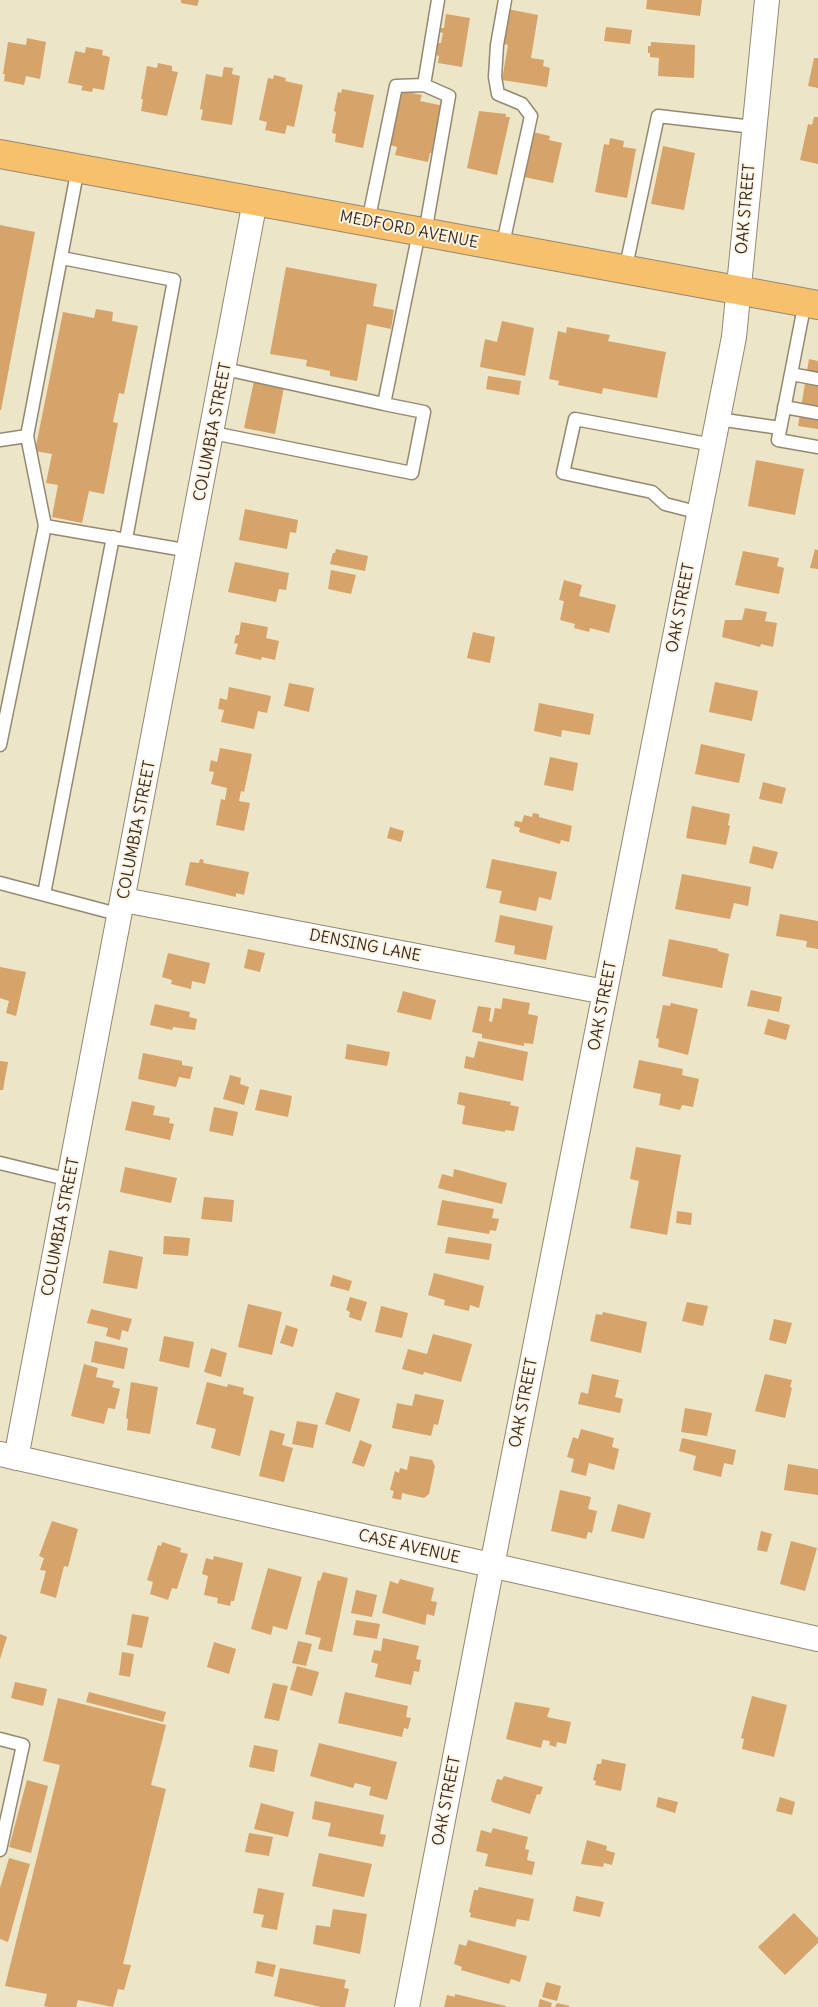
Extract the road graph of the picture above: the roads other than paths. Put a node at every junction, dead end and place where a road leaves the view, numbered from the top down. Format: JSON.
{"nodes":[{"id":1,"x":438,"y":0,"type":"edge"},
{"id":2,"x":505,"y":0,"type":"edge"},
{"id":3,"x":767,"y":0,"type":"edge"},
{"id":4,"x":424,"y":85,"type":"junction"},
{"id":5,"x":753,"y":127,"type":"junction"},
{"id":6,"x":0,"y":154,"type":"edge"},
{"id":7,"x":78,"y":168,"type":"junction"},
{"id":8,"x":255,"y":201,"type":"junction"},
{"id":9,"x":368,"y":222,"type":"junction"},
{"id":10,"x":422,"y":232,"type":"junction"},
{"id":11,"x":502,"y":248,"type":"junction"},
{"id":12,"x":62,"y":258,"type":"junction"},
{"id":13,"x":625,"y":271,"type":"junction"},
{"id":14,"x":738,"y":291,"type":"junction"},
{"id":15,"x":811,"y":304,"type":"edge"},
{"id":16,"x":225,"y":370,"type":"junction"},
{"id":17,"x":791,"y":374,"type":"junction"},
{"id":18,"x":818,"y":379,"type":"edge"},
{"id":19,"x":384,"y":404,"type":"junction"},
{"id":20,"x":784,"y":407,"type":"junction"},
{"id":21,"x":818,"y":413,"type":"edge"},
{"id":22,"x":718,"y":419,"type":"junction"},
{"id":23,"x":213,"y":433,"type":"junction"},
{"id":24,"x":779,"y":434,"type":"junction"},
{"id":25,"x":27,"y":436,"type":"junction"},
{"id":26,"x":0,"y":440,"type":"edge"},
{"id":27,"x":713,"y":445,"type":"junction"},
{"id":28,"x":818,"y":447,"type":"edge"},
{"id":29,"x":700,"y":513,"type":"junction"},
{"id":30,"x":46,"y":526,"type":"junction"},
{"id":31,"x":113,"y":538,"type":"junction"},
{"id":32,"x":126,"y":540,"type":"junction"},
{"id":33,"x":190,"y":551,"type":"junction"},
{"id":34,"x":0,"y":745,"type":"edge"},
{"id":35,"x":0,"y":883,"type":"edge"},
{"id":36,"x":44,"y":894,"type":"junction"},
{"id":37,"x":122,"y":907,"type":"junction"},
{"id":38,"x":605,"y":992,"type":"junction"},
{"id":39,"x":0,"y":1162,"type":"edge"},
{"id":40,"x":70,"y":1180,"type":"junction"},
{"id":41,"x":8,"y":1456,"type":"edge"},
{"id":42,"x":492,"y":1566,"type":"junction"},
{"id":43,"x":818,"y":1639,"type":"edge"},
{"id":44,"x":0,"y":1739,"type":"edge"},
{"id":45,"x":0,"y":1850,"type":"edge"},
{"id":46,"x":407,"y":2007,"type":"edge"}],
"edges":[{"from":1,"to":4,"type":"lane"},
{"from":2,"to":11,"type":"lane"},
{"from":3,"to":5,"type":"street","name":"OAK STREET"},
{"from":4,"to":9,"type":"lane"},
{"from":4,"to":10,"type":"lane"},
{"from":5,"to":13,"type":"lane"},
{"from":5,"to":14,"type":"street","name":"OAK STREET"},
{"from":6,"to":7,"type":"main road","name":"MEDFORD AVENUE"},
{"from":7,"to":8,"type":"main road","name":"MEDFORD AVENUE"},
{"from":7,"to":12,"type":"lane"},
{"from":8,"to":9,"type":"main road","name":"MEDFORD AVENUE"},
{"from":8,"to":16,"type":"street","name":"COLUMBIA STREET"},
{"from":9,"to":10,"type":"main road","name":"MEDFORD AVENUE"},
{"from":10,"to":11,"type":"main road","name":"MEDFORD AVENUE"},
{"from":10,"to":19,"type":"lane"},
{"from":11,"to":13,"type":"main road","name":"MEDFORD AVENUE"},
{"from":12,"to":25,"type":"lane"},
{"from":12,"to":32,"type":"lane"},
{"from":13,"to":14,"type":"main road","name":"MEDFORD AVENUE"},
{"from":14,"to":15,"type":"main road","name":"MEDFORD AVENUE"},
{"from":14,"to":22,"type":"street","name":"OAK STREET"},
{"from":15,"to":17,"type":"lane"},
{"from":16,"to":19,"type":"lane"},
{"from":16,"to":23,"type":"street","name":"COLUMBIA STREET"},
{"from":17,"to":18,"type":"lane"},
{"from":17,"to":20,"type":"lane"},
{"from":19,"to":23,"type":"lane"},
{"from":20,"to":21,"type":"lane"},
{"from":20,"to":24,"type":"lane"},
{"from":22,"to":24,"type":"lane"},
{"from":22,"to":27,"type":"street","name":"OAK STREET"},
{"from":23,"to":33,"type":"street","name":"COLUMBIA STREET"},
{"from":24,"to":28,"type":"lane"},
{"from":25,"to":26,"type":"lane"},
{"from":25,"to":30,"type":"lane"},
{"from":27,"to":29,"type":"street","name":"OAK STREET"},
{"from":27,"to":29,"type":"lane"},
{"from":29,"to":38,"type":"street","name":"OAK STREET"},
{"from":30,"to":31,"type":"lane"},
{"from":30,"to":34,"type":"lane"},
{"from":31,"to":32,"type":"lane"},
{"from":31,"to":36,"type":"lane"},
{"from":32,"to":33,"type":"lane"},
{"from":33,"to":37,"type":"street","name":"COLUMBIA STREET"},
{"from":35,"to":36,"type":"lane"},
{"from":36,"to":37,"type":"lane"},
{"from":37,"to":38,"type":"street","name":"DENSING LANE"},
{"from":37,"to":40,"type":"street","name":"COLUMBIA STREET"},
{"from":38,"to":42,"type":"street","name":"OAK STREET"},
{"from":39,"to":40,"type":"lane"},
{"from":40,"to":41,"type":"street","name":"COLUMBIA STREET"},
{"from":41,"to":42,"type":"street","name":"CASE AVENUE"},
{"from":42,"to":43,"type":"street","name":"CASE AVENUE"},
{"from":42,"to":46,"type":"street","name":"OAK STREET"},
{"from":44,"to":45,"type":"lane"}]}
